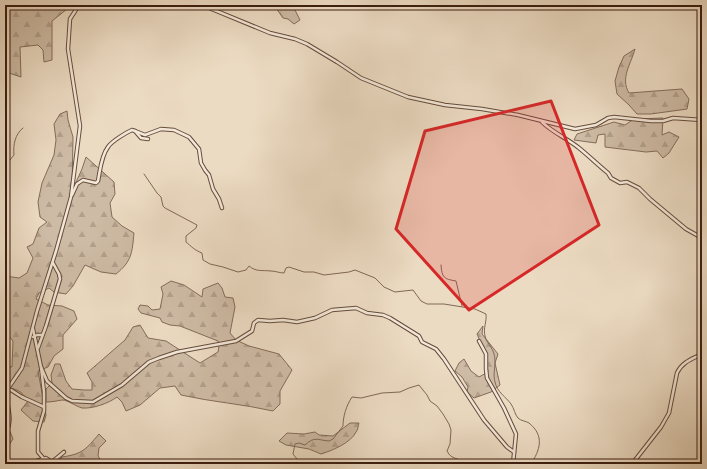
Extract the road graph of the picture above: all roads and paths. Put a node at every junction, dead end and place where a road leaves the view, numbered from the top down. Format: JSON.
{"nodes":[{"id":1,"x":79,"y":5,"type":"edge"},
{"id":2,"x":202,"y":5,"type":"edge"},
{"id":3,"x":702,"y":120,"type":"edge"},
{"id":4,"x":542,"y":122,"type":"junction"},
{"id":5,"x":135,"y":131,"type":"junction"},
{"id":6,"x":148,"y":140,"type":"dead end"},
{"id":7,"x":71,"y":198,"type":"junction"},
{"id":8,"x":222,"y":208,"type":"dead end"},
{"id":9,"x":702,"y":238,"type":"edge"},
{"id":10,"x":53,"y":262,"type":"junction"},
{"id":11,"x":32,"y":328,"type":"junction"},
{"id":12,"x":42,"y":335,"type":"junction"},
{"id":13,"x":35,"y":337,"type":"junction"},
{"id":14,"x":29,"y":339,"type":"junction"},
{"id":15,"x":478,"y":341,"type":"dead end"},
{"id":16,"x":37,"y":349,"type":"junction"},
{"id":17,"x":702,"y":354,"type":"edge"},
{"id":18,"x":41,"y":367,"type":"junction"},
{"id":19,"x":6,"y":390,"type":"edge"},
{"id":20,"x":6,"y":398,"type":"edge"},
{"id":21,"x":44,"y":407,"type":"junction"},
{"id":22,"x":5,"y":435,"type":"edge"},
{"id":23,"x":64,"y":452,"type":"dead end"},
{"id":24,"x":514,"y":452,"type":"junction"},
{"id":25,"x":44,"y":459,"type":"junction"},
{"id":26,"x":52,"y":463,"type":"edge"},
{"id":27,"x":28,"y":464,"type":"edge"},
{"id":28,"x":44,"y":464,"type":"edge"},
{"id":29,"x":513,"y":464,"type":"edge"},
{"id":30,"x":632,"y":464,"type":"edge"}],
"edges":[{"from":1,"to":7,"type":"street"},
{"from":2,"to":4,"type":"street"},
{"from":3,"to":4,"type":"street"},
{"from":4,"to":9,"type":"street"},
{"from":5,"to":6,"type":"street"},
{"from":5,"to":7,"type":"street"},
{"from":5,"to":8,"type":"street"},
{"from":7,"to":10,"type":"street"},
{"from":10,"to":11,"type":"street"},
{"from":10,"to":12,"type":"street"},
{"from":11,"to":13,"type":"street"},
{"from":11,"to":14,"type":"street"},
{"from":12,"to":13,"type":"street"},
{"from":12,"to":16,"type":"street"},
{"from":13,"to":14,"type":"street"},
{"from":13,"to":16,"type":"street"},
{"from":14,"to":19,"type":"street"},
{"from":15,"to":24,"type":"street"},
{"from":16,"to":18,"type":"street"},
{"from":17,"to":30,"type":"street"},
{"from":18,"to":21,"type":"street"},
{"from":18,"to":24,"type":"street"},
{"from":19,"to":20,"type":"street"},
{"from":19,"to":21,"type":"street"},
{"from":20,"to":22,"type":"street"},
{"from":21,"to":25,"type":"street"},
{"from":23,"to":26,"type":"street"},
{"from":24,"to":29,"type":"street"},
{"from":25,"to":26,"type":"street"},
{"from":25,"to":27,"type":"street"},
{"from":25,"to":28,"type":"street"}]}
